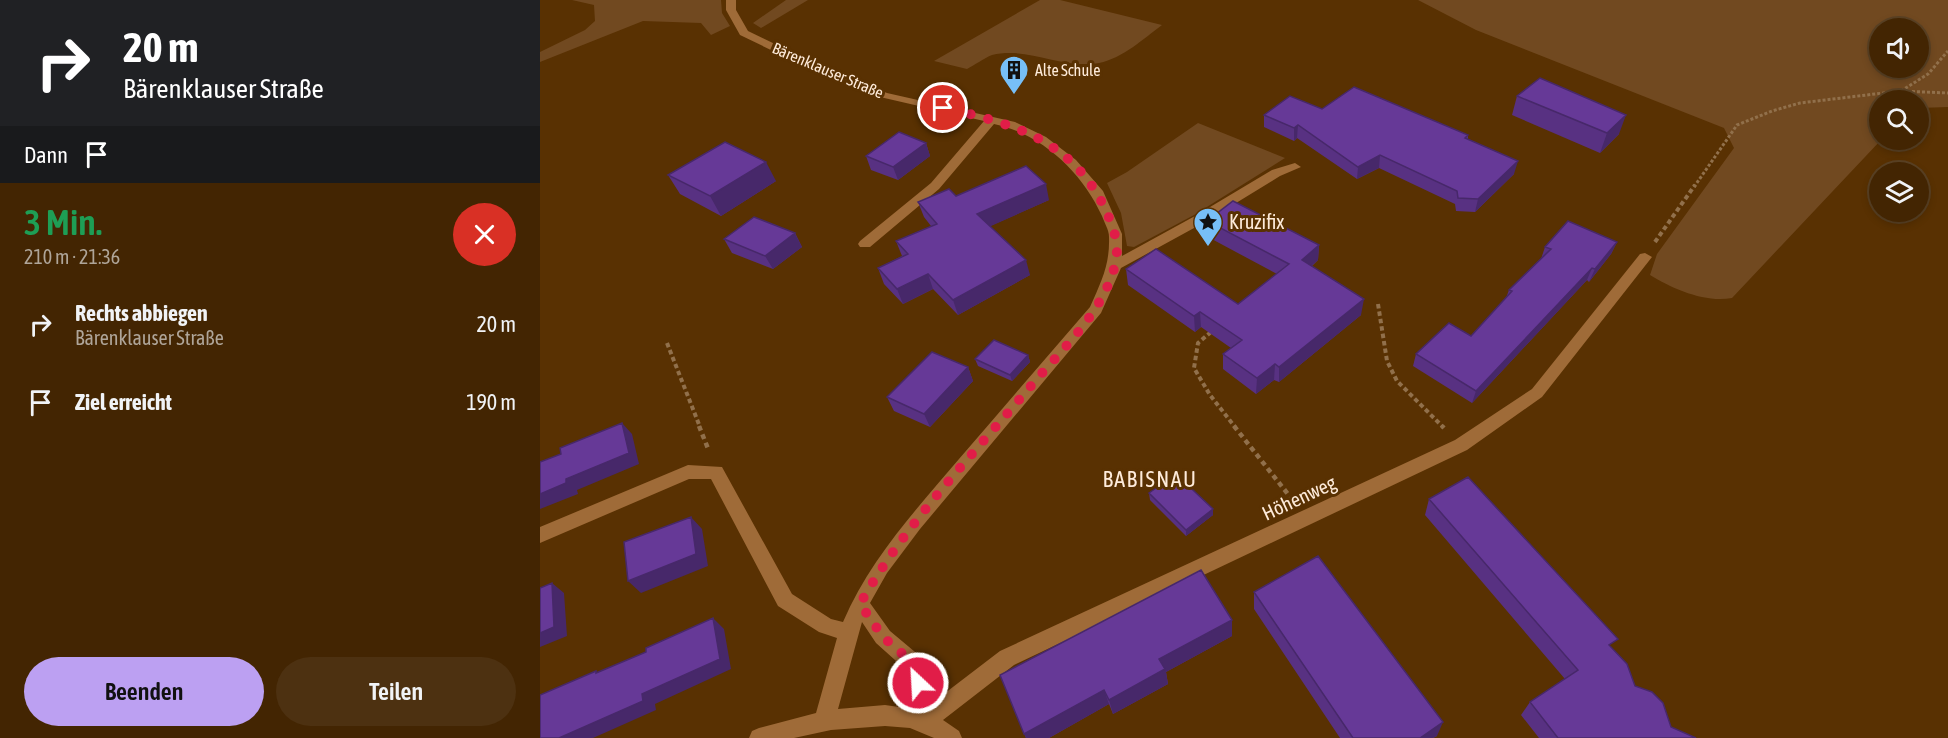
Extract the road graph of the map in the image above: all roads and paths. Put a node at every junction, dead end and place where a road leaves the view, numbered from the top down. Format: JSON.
{"nodes":[{"id":1,"x":731,"y":0,"type":"edge"},
{"id":2,"x":1948,"y":51,"type":"edge"},
{"id":3,"x":1902,"y":90,"type":"edge"},
{"id":4,"x":1929,"y":92,"type":"edge"},
{"id":5,"x":1948,"y":93,"type":"edge"},
{"id":6,"x":1869,"y":95,"type":"edge"},
{"id":7,"x":992,"y":119,"type":"junction"},
{"id":8,"x":1295,"y":167,"type":"dead end"},
{"id":9,"x":865,"y":244,"type":"dead end"},
{"id":10,"x":1645,"y":257,"type":"joint"},
{"id":11,"x":1115,"y":264,"type":"junction"},
{"id":12,"x":1378,"y":304,"type":"dead end"},
{"id":13,"x":1215,"y":329,"type":"edge"},
{"id":14,"x":667,"y":343,"type":"dead end"},
{"id":15,"x":1461,"y":445,"type":"junction"},
{"id":16,"x":717,"y":472,"type":"junction"},
{"id":17,"x":1307,"y":518,"type":"junction"},
{"id":18,"x":540,"y":535,"type":"edge"},
{"id":19,"x":860,"y":604,"type":"junction"},
{"id":20,"x":848,"y":633,"type":"junction"},
{"id":21,"x":926,"y":721,"type":"junction"},
{"id":22,"x":824,"y":722,"type":"junction"},
{"id":23,"x":759,"y":738,"type":"edge"},
{"id":24,"x":952,"y":738,"type":"edge"}],
"edges":[{"from":1,"to":7,"type":"street","name":"Bärenklauser Straße"},
{"from":2,"to":3,"type":"path"},
{"from":4,"to":5,"type":"path"},
{"from":6,"to":10,"type":"path"},
{"from":7,"to":9,"type":"street"},
{"from":7,"to":11,"type":"street","name":"Bärenklauser Straße"},
{"from":8,"to":11,"type":"street"},
{"from":10,"to":15,"type":"street","name":"Höhenweg"},
{"from":11,"to":19,"type":"street","name":"Bärenklauser Straße"},
{"from":12,"to":15,"type":"path"},
{"from":13,"to":17,"type":"path"},
{"from":14,"to":16,"type":"path"},
{"from":15,"to":17,"type":"street","name":"Höhenweg"},
{"from":16,"to":18,"type":"street"},
{"from":16,"to":20,"type":"street"},
{"from":17,"to":21,"type":"street","name":"Höhenweg"},
{"from":19,"to":20,"type":"street","name":"Bärenklauser Straße"},
{"from":19,"to":21,"type":"street"},
{"from":20,"to":22,"type":"street","name":"Bärenklauser Straße"},
{"from":21,"to":22,"type":"street"},
{"from":21,"to":24,"type":"street"},
{"from":22,"to":23,"type":"street"}]}
